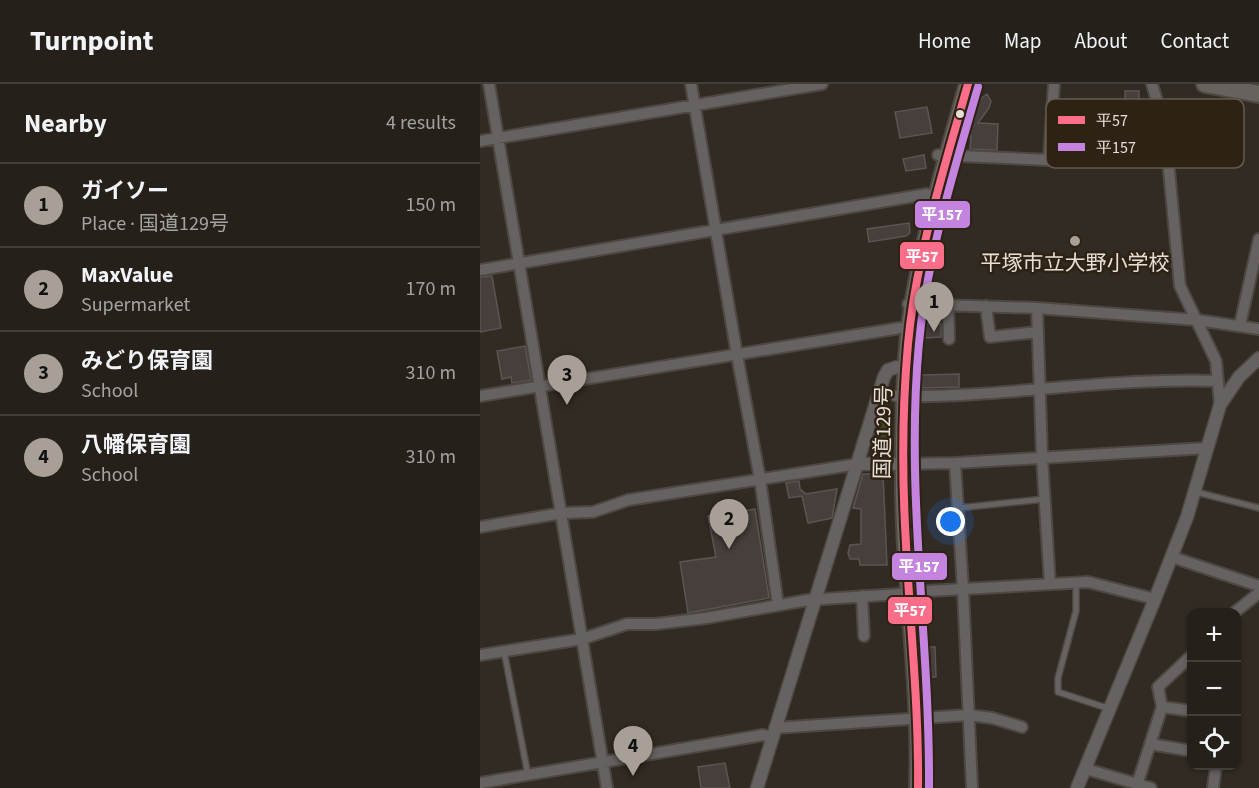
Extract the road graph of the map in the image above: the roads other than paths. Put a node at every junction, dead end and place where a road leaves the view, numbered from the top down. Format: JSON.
{"nodes":[{"id":1,"x":489,"y":84,"type":"edge"},
{"id":2,"x":692,"y":84,"type":"edge"},
{"id":3,"x":822,"y":84,"type":"edge"},
{"id":4,"x":959,"y":84,"type":"edge"},
{"id":5,"x":969,"y":84,"type":"edge"},
{"id":6,"x":1054,"y":84,"type":"edge"},
{"id":7,"x":1152,"y":84,"type":"edge"},
{"id":8,"x":1205,"y":84,"type":"edge"},
{"id":9,"x":1259,"y":94,"type":"edge"},
{"id":10,"x":1053,"y":99,"type":"edge"},
{"id":11,"x":1156,"y":99,"type":"edge"},
{"id":12,"x":694,"y":106,"type":"junction"},
{"id":13,"x":498,"y":139,"type":"junction"},
{"id":14,"x":480,"y":141,"type":"edge"},
{"id":15,"x":943,"y":155,"type":"junction"},
{"id":16,"x":1046,"y":160,"type":"edge"},
{"id":17,"x":1169,"y":168,"type":"edge"},
{"id":18,"x":927,"y":194,"type":"junction"},
{"id":19,"x":717,"y":230,"type":"junction"},
{"id":20,"x":1259,"y":239,"type":"edge"},
{"id":21,"x":518,"y":264,"type":"junction"},
{"id":22,"x":480,"y":270,"type":"edge"},
{"id":23,"x":910,"y":304,"type":"junction"},
{"id":24,"x":948,"y":305,"type":"junction"},
{"id":25,"x":986,"y":306,"type":"junction"},
{"id":26,"x":1037,"y":308,"type":"junction"},
{"id":27,"x":1197,"y":320,"type":"junction"},
{"id":28,"x":1240,"y":325,"type":"junction"},
{"id":29,"x":900,"y":328,"type":"junction"},
{"id":30,"x":1259,"y":329,"type":"edge"},
{"id":31,"x":1038,"y":332,"type":"junction"},
{"id":32,"x":949,"y":339,"type":"dead end"},
{"id":33,"x":737,"y":355,"type":"junction"},
{"id":34,"x":1259,"y":358,"type":"edge"},
{"id":35,"x":897,"y":367,"type":"junction"},
{"id":36,"x":1217,"y":381,"type":"junction"},
{"id":37,"x":538,"y":386,"type":"junction"},
{"id":38,"x":1040,"y":390,"type":"junction"},
{"id":39,"x":480,"y":396,"type":"edge"},
{"id":40,"x":901,"y":396,"type":"junction"},
{"id":41,"x":1220,"y":405,"type":"junction"},
{"id":42,"x":1207,"y":448,"type":"junction"},
{"id":43,"x":1042,"y":457,"type":"junction"},
{"id":44,"x":955,"y":463,"type":"junction"},
{"id":45,"x":858,"y":464,"type":"junction"},
{"id":46,"x":899,"y":464,"type":"junction"},
{"id":47,"x":760,"y":479,"type":"junction"},
{"id":48,"x":1196,"y":492,"type":"junction"},
{"id":49,"x":1045,"y":499,"type":"junction"},
{"id":50,"x":958,"y":508,"type":"junction"},
{"id":51,"x":1259,"y":508,"type":"edge"},
{"id":52,"x":562,"y":513,"type":"junction"},
{"id":53,"x":480,"y":527,"type":"edge"},
{"id":54,"x":1172,"y":556,"type":"junction"},
{"id":55,"x":1076,"y":583,"type":"junction"},
{"id":56,"x":1050,"y":584,"type":"junction"},
{"id":57,"x":1259,"y":586,"type":"edge"},
{"id":58,"x":963,"y":589,"type":"junction"},
{"id":59,"x":905,"y":593,"type":"junction"},
{"id":60,"x":1259,"y":593,"type":"edge"},
{"id":61,"x":862,"y":596,"type":"junction"},
{"id":62,"x":815,"y":599,"type":"junction"},
{"id":63,"x":1155,"y":599,"type":"junction"},
{"id":64,"x":778,"y":605,"type":"junction"},
{"id":65,"x":1241,"y":608,"type":"edge"},
{"id":66,"x":864,"y":636,"type":"dead end"},
{"id":67,"x":582,"y":639,"type":"junction"},
{"id":68,"x":504,"y":651,"type":"junction"},
{"id":69,"x":480,"y":655,"type":"edge"},
{"id":70,"x":1187,"y":659,"type":"edge"},
{"id":71,"x":1162,"y":707,"type":"junction"},
{"id":72,"x":1110,"y":709,"type":"junction"},
{"id":73,"x":1187,"y":710,"type":"edge"},
{"id":74,"x":968,"y":715,"type":"junction"},
{"id":75,"x":913,"y":718,"type":"junction"},
{"id":76,"x":1022,"y":727,"type":"dead end"},
{"id":77,"x":774,"y":732,"type":"junction"},
{"id":78,"x":1150,"y":744,"type":"junction"},
{"id":79,"x":1187,"y":750,"type":"edge"},
{"id":80,"x":603,"y":762,"type":"junction"},
{"id":81,"x":1086,"y":769,"type":"junction"},
{"id":82,"x":1215,"y":770,"type":"edge"},
{"id":83,"x":528,"y":775,"type":"junction"},
{"id":84,"x":480,"y":783,"type":"edge"},
{"id":85,"x":1137,"y":784,"type":"junction"},
{"id":86,"x":975,"y":787,"type":"edge"},
{"id":87,"x":607,"y":788,"type":"edge"},
{"id":88,"x":757,"y":788,"type":"edge"},
{"id":89,"x":908,"y":788,"type":"edge"},
{"id":90,"x":918,"y":788,"type":"edge"},
{"id":91,"x":1077,"y":788,"type":"edge"},
{"id":92,"x":1151,"y":788,"type":"edge"},
{"id":93,"x":1213,"y":788,"type":"edge"}],
"edges":[{"from":1,"to":13,"type":"street"},
{"from":2,"to":12,"type":"street"},
{"from":3,"to":12,"type":"street"},
{"from":4,"to":15,"type":"highway","name":"国道129号"},
{"from":5,"to":15,"type":"highway","name":"国道129号"},
{"from":6,"to":10,"type":"street"},
{"from":7,"to":11,"type":"street"},
{"from":8,"to":9,"type":"main road"},
{"from":12,"to":13,"type":"street"},
{"from":12,"to":19,"type":"street"},
{"from":13,"to":14,"type":"street"},
{"from":13,"to":21,"type":"street"},
{"from":15,"to":16,"type":"street"},
{"from":15,"to":18,"type":"highway","name":"国道129号"},
{"from":15,"to":23,"type":"highway","name":"国道129号"},
{"from":17,"to":27,"type":"street"},
{"from":18,"to":19,"type":"street"},
{"from":18,"to":23,"type":"highway","name":"国道129号"},
{"from":19,"to":21,"type":"street"},
{"from":19,"to":33,"type":"street"},
{"from":20,"to":28,"type":"street"},
{"from":21,"to":22,"type":"street"},
{"from":21,"to":37,"type":"street"},
{"from":23,"to":24,"type":"street"},
{"from":23,"to":29,"type":"highway","name":"国道129号"},
{"from":23,"to":40,"type":"highway","name":"国道129号"},
{"from":24,"to":25,"type":"street"},
{"from":24,"to":32,"type":"street"},
{"from":25,"to":26,"type":"street"},
{"from":25,"to":31,"type":"street"},
{"from":26,"to":27,"type":"street"},
{"from":26,"to":31,"type":"street"},
{"from":27,"to":28,"type":"street"},
{"from":27,"to":36,"type":"street"},
{"from":28,"to":30,"type":"street"},
{"from":29,"to":33,"type":"street"},
{"from":29,"to":35,"type":"highway","name":"国道129号"},
{"from":31,"to":38,"type":"street"},
{"from":33,"to":37,"type":"street"},
{"from":33,"to":47,"type":"street"},
{"from":34,"to":41,"type":"street"},
{"from":35,"to":40,"type":"highway","name":"国道129号"},
{"from":35,"to":45,"type":"street"},
{"from":36,"to":38,"type":"street"},
{"from":36,"to":41,"type":"street"},
{"from":37,"to":39,"type":"street"},
{"from":37,"to":52,"type":"street"},
{"from":38,"to":40,"type":"street"},
{"from":38,"to":43,"type":"street"},
{"from":40,"to":46,"type":"highway","name":"国道129号"},
{"from":41,"to":42,"type":"street"},
{"from":42,"to":43,"type":"street"},
{"from":42,"to":48,"type":"street"},
{"from":43,"to":44,"type":"street"},
{"from":43,"to":49,"type":"street"},
{"from":44,"to":46,"type":"street"},
{"from":44,"to":50,"type":"street"},
{"from":45,"to":46,"type":"street"},
{"from":45,"to":47,"type":"street"},
{"from":45,"to":62,"type":"street"},
{"from":46,"to":59,"type":"highway","name":"国道129号"},
{"from":47,"to":52,"type":"street"},
{"from":47,"to":64,"type":"street"},
{"from":48,"to":51,"type":"lane"},
{"from":48,"to":54,"type":"street"},
{"from":49,"to":50,"type":"lane"},
{"from":49,"to":56,"type":"street"},
{"from":50,"to":58,"type":"street"},
{"from":52,"to":53,"type":"street"},
{"from":52,"to":67,"type":"street"},
{"from":54,"to":57,"type":"street"},
{"from":54,"to":63,"type":"street"},
{"from":55,"to":56,"type":"street"},
{"from":55,"to":63,"type":"street"},
{"from":55,"to":72,"type":"lane"},
{"from":56,"to":58,"type":"street"},
{"from":58,"to":59,"type":"street"},
{"from":58,"to":74,"type":"street"},
{"from":59,"to":61,"type":"street"},
{"from":59,"to":75,"type":"highway","name":"国道129号"},
{"from":60,"to":65,"type":"street"},
{"from":61,"to":62,"type":"street"},
{"from":61,"to":66,"type":"street"},
{"from":62,"to":64,"type":"street"},
{"from":62,"to":77,"type":"street"},
{"from":63,"to":72,"type":"street"},
{"from":64,"to":67,"type":"street"},
{"from":67,"to":68,"type":"street"},
{"from":67,"to":80,"type":"street"},
{"from":68,"to":69,"type":"street"},
{"from":68,"to":83,"type":"lane"},
{"from":70,"to":71,"type":"street"},
{"from":71,"to":73,"type":"street"},
{"from":71,"to":78,"type":"street"},
{"from":72,"to":81,"type":"street"},
{"from":74,"to":75,"type":"street"},
{"from":74,"to":76,"type":"street"},
{"from":74,"to":86,"type":"street"},
{"from":75,"to":77,"type":"street"},
{"from":75,"to":89,"type":"highway","name":"国道129号"},
{"from":75,"to":90,"type":"highway","name":"国道129号"},
{"from":77,"to":80,"type":"street"},
{"from":77,"to":88,"type":"street"},
{"from":78,"to":79,"type":"street"},
{"from":78,"to":85,"type":"street"},
{"from":80,"to":83,"type":"street"},
{"from":80,"to":87,"type":"street"},
{"from":81,"to":85,"type":"street"},
{"from":81,"to":91,"type":"street"},
{"from":82,"to":93,"type":"street"},
{"from":83,"to":84,"type":"street"},
{"from":85,"to":92,"type":"street"}]}
